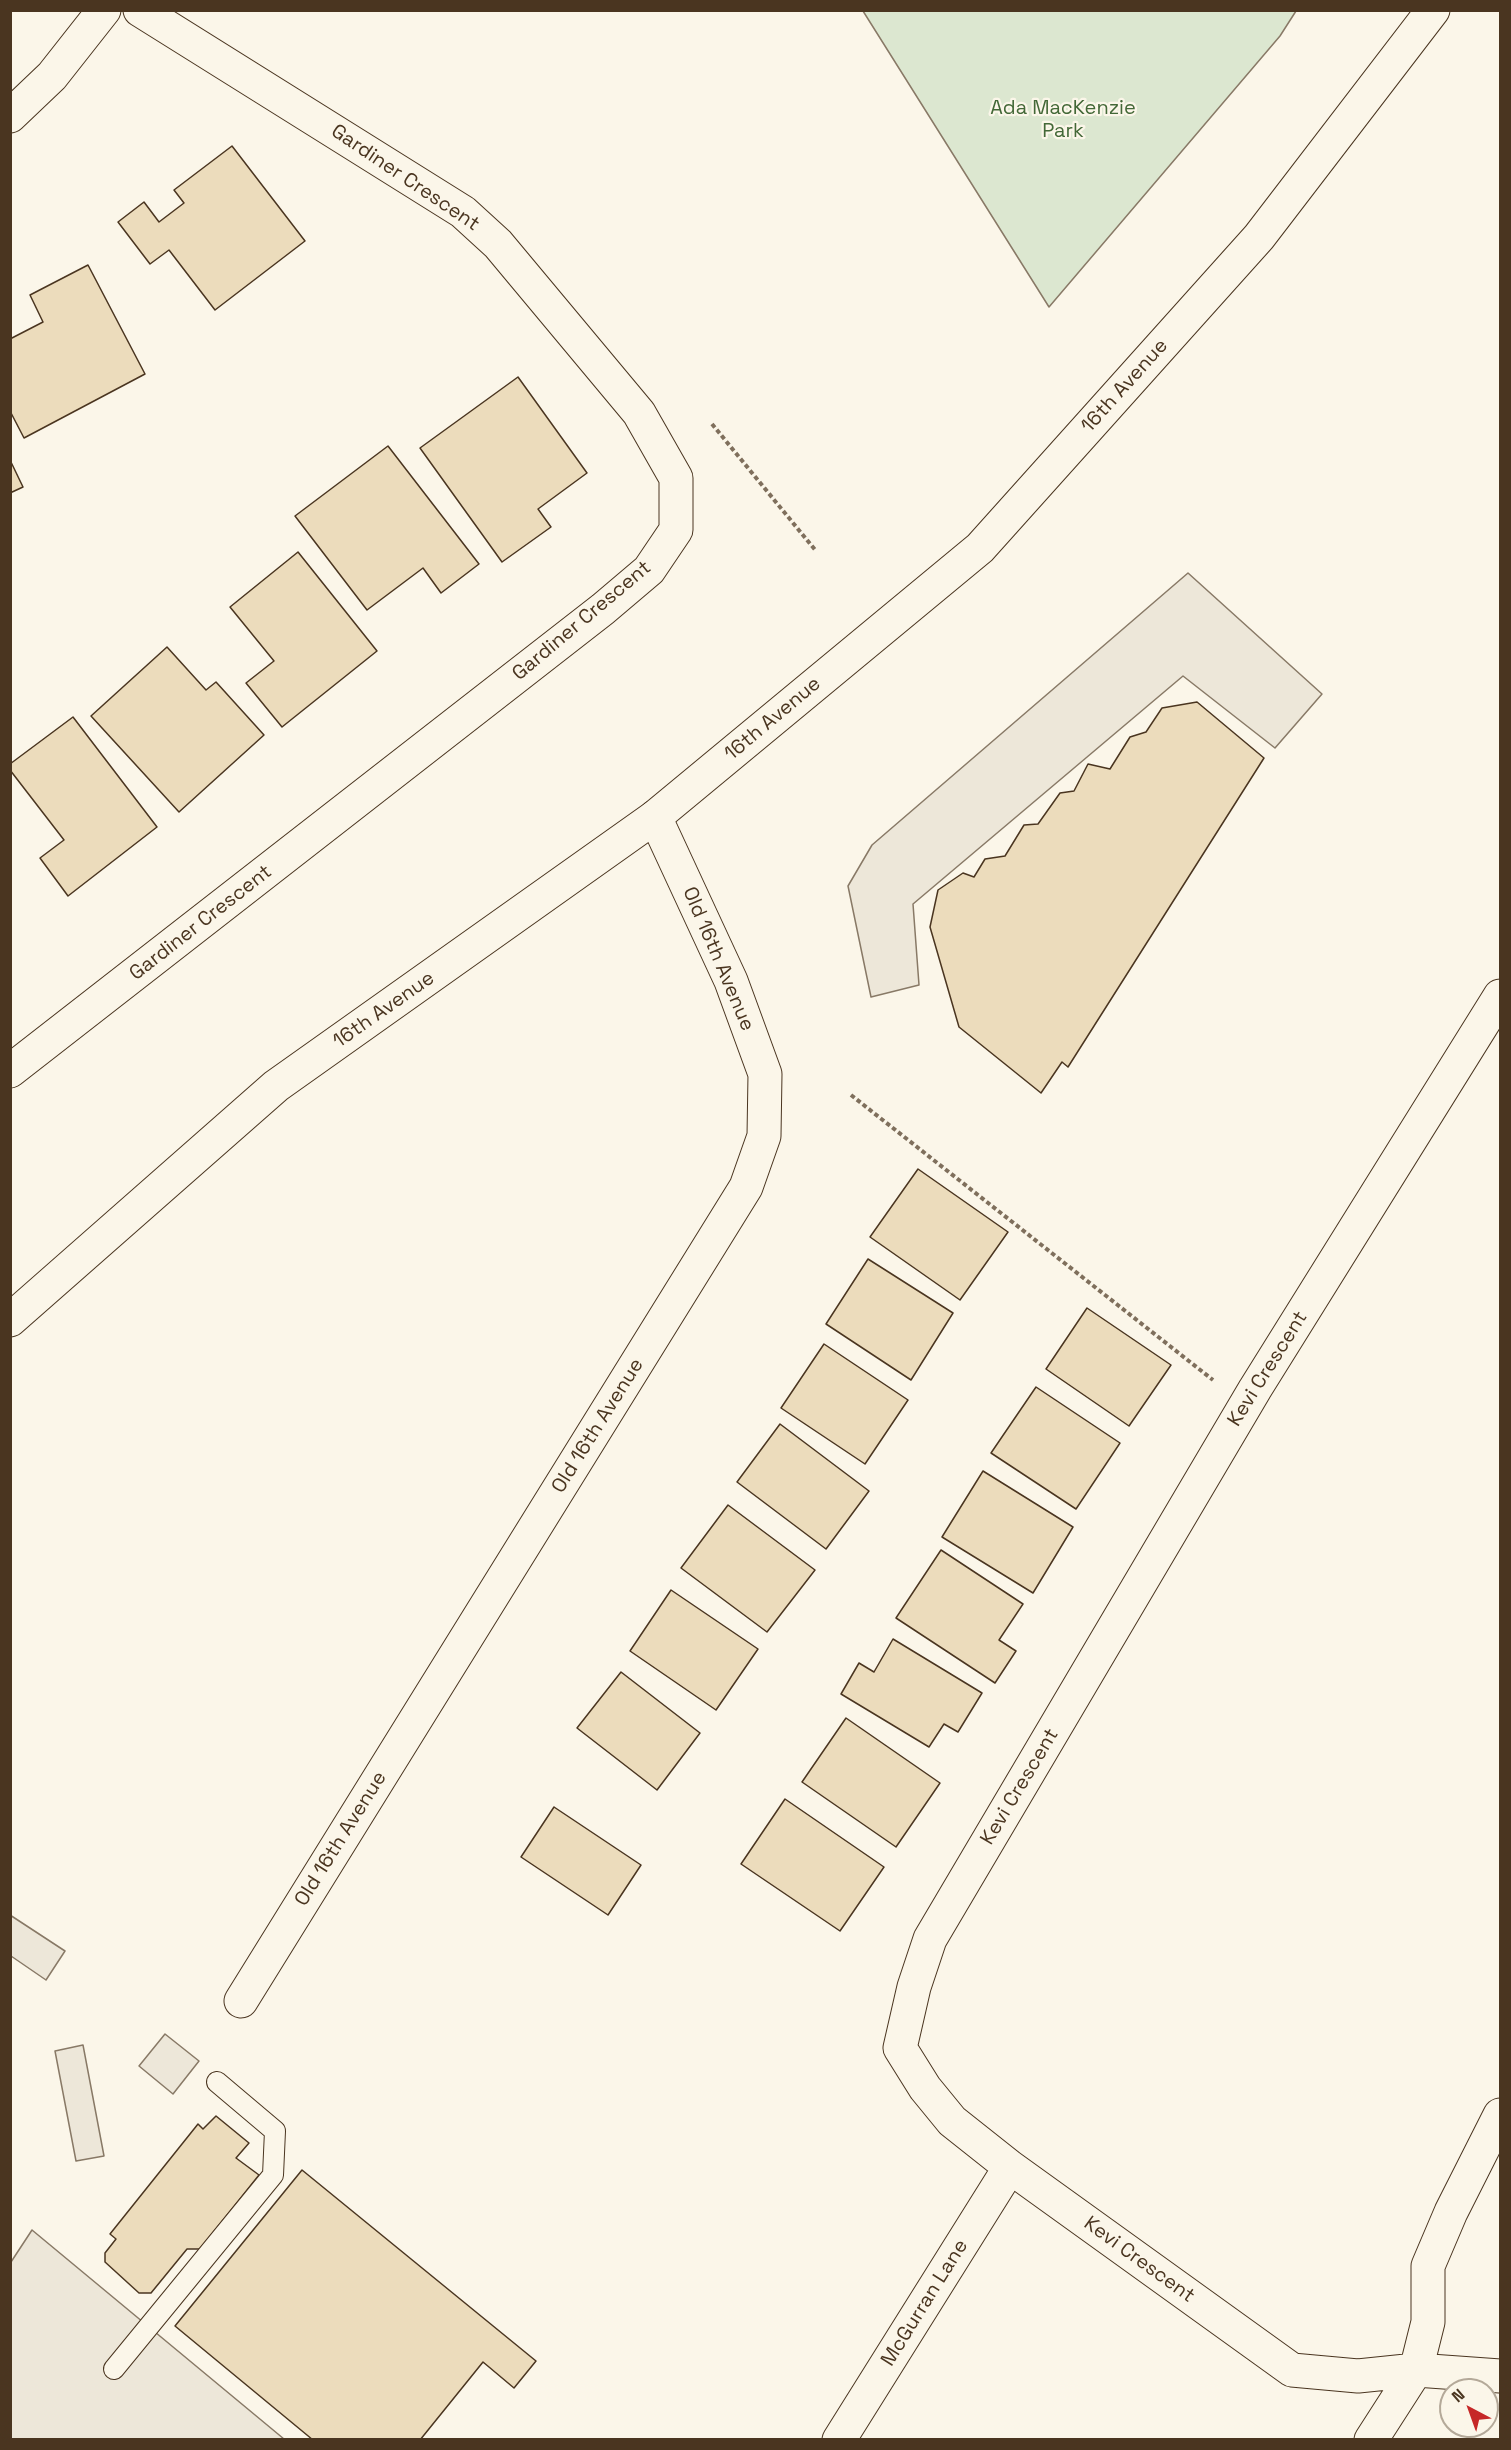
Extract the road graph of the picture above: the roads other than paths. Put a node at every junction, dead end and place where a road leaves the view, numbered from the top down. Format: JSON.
{"nodes":[{"id":1,"x":104,"y":10,"type":"edge"},
{"id":2,"x":140,"y":10,"type":"edge"},
{"id":3,"x":1433,"y":10,"type":"edge"},
{"id":4,"x":10,"y":116,"type":"edge"},
{"id":5,"x":655,"y":818,"type":"junction"},
{"id":6,"x":1500,"y":996,"type":"edge"},
{"id":7,"x":10,"y":1071,"type":"edge"},
{"id":8,"x":10,"y":1320,"type":"edge"},
{"id":9,"x":241,"y":2001,"type":"dead end"},
{"id":10,"x":218,"y":2082,"type":"dead end"},
{"id":11,"x":1500,"y":2115,"type":"edge"},
{"id":12,"x":1010,"y":2167,"type":"junction"},
{"id":13,"x":114,"y":2369,"type":"dead end"},
{"id":14,"x":1416,"y":2370,"type":"junction"},
{"id":15,"x":1500,"y":2376,"type":"edge"},
{"id":16,"x":839,"y":2439,"type":"edge"},
{"id":17,"x":1371,"y":2439,"type":"edge"}],
"edges":[{"from":1,"to":4,"type":"street"},
{"from":2,"to":7,"type":"street","name":"Gardiner Crescent"},
{"from":3,"to":5,"type":"street","name":"16th Avenue"},
{"from":5,"to":8,"type":"street","name":"16th Avenue"},
{"from":5,"to":9,"type":"street","name":"Old 16th Avenue"},
{"from":6,"to":12,"type":"street","name":"Kevi Crescent"},
{"from":10,"to":13,"type":"lane"},
{"from":11,"to":14,"type":"street"},
{"from":12,"to":14,"type":"street","name":"Kevi Crescent"},
{"from":12,"to":16,"type":"street","name":"McGurran Lane"},
{"from":14,"to":15,"type":"street","name":"Kevi Crescent"},
{"from":14,"to":17,"type":"street"}]}
